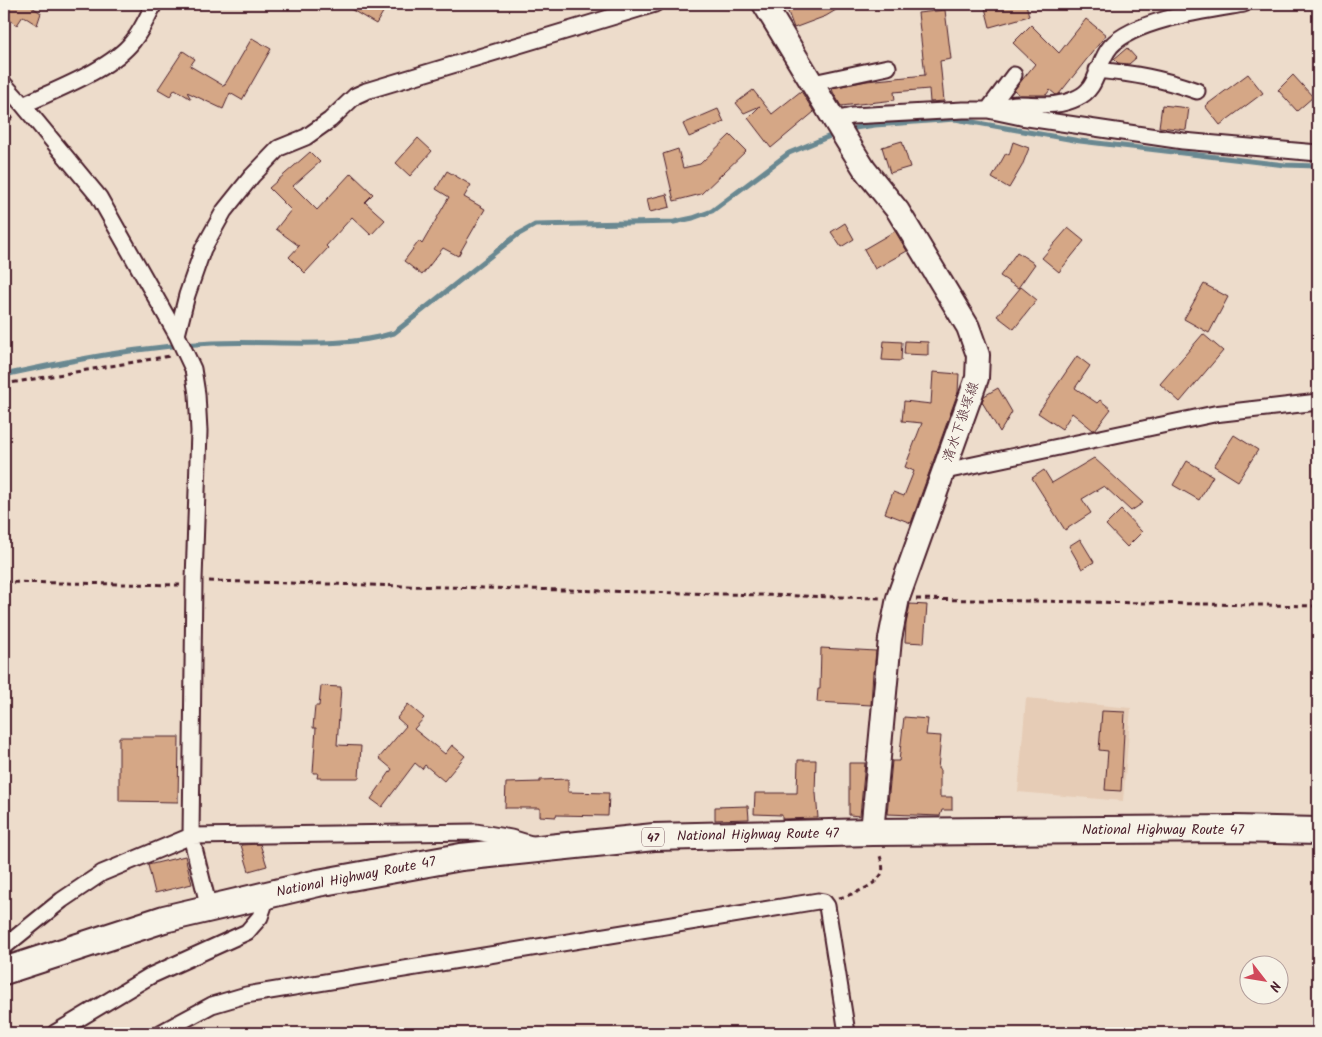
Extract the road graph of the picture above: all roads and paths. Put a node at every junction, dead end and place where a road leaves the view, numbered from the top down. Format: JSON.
{"nodes":[{"id":1,"x":154,"y":4,"type":"edge"},
{"id":2,"x":655,"y":4,"type":"edge"},
{"id":3,"x":764,"y":4,"type":"edge"},
{"id":4,"x":1244,"y":4,"type":"edge"},
{"id":5,"x":888,"y":67,"type":"dead end"},
{"id":6,"x":1098,"y":70,"type":"junction"},
{"id":7,"x":1014,"y":75,"type":"dead end"},
{"id":8,"x":813,"y":83,"type":"junction"},
{"id":9,"x":4,"y":84,"type":"edge"},
{"id":10,"x":1196,"y":92,"type":"dead end"},
{"id":11,"x":23,"y":105,"type":"junction"},
{"id":12,"x":988,"y":110,"type":"junction"},
{"id":13,"x":840,"y":128,"type":"junction"},
{"id":14,"x":1318,"y":153,"type":"edge"},
{"id":15,"x":182,"y":345,"type":"junction"},
{"id":16,"x":4,"y":384,"type":"edge"},
{"id":17,"x":1318,"y":402,"type":"edge"},
{"id":18,"x":945,"y":471,"type":"junction"},
{"id":19,"x":4,"y":582,"type":"edge"},
{"id":20,"x":194,"y":583,"type":"junction"},
{"id":21,"x":898,"y":598,"type":"junction"},
{"id":22,"x":1318,"y":606,"type":"edge"},
{"id":23,"x":1318,"y":831,"type":"edge"},
{"id":24,"x":872,"y":832,"type":"junction"},
{"id":25,"x":191,"y":836,"type":"junction"},
{"id":26,"x":544,"y":848,"type":"junction"},
{"id":27,"x":268,"y":894,"type":"junction"},
{"id":28,"x":824,"y":902,"type":"junction"},
{"id":29,"x":209,"y":908,"type":"junction"},
{"id":30,"x":4,"y":947,"type":"edge"},
{"id":31,"x":4,"y":971,"type":"edge"},
{"id":32,"x":55,"y":1033,"type":"edge"},
{"id":33,"x":160,"y":1033,"type":"edge"},
{"id":34,"x":847,"y":1033,"type":"edge"}],
"edges":[{"from":1,"to":11,"type":"street"},
{"from":2,"to":15,"type":"street"},
{"from":3,"to":8,"type":"main road","name":"清水下狼塚線"},
{"from":4,"to":6,"type":"street"},
{"from":5,"to":8,"type":"street"},
{"from":6,"to":10,"type":"street"},
{"from":6,"to":12,"type":"street"},
{"from":7,"to":12,"type":"street"},
{"from":8,"to":13,"type":"main road","name":"清水下狼塚線"},
{"from":9,"to":11,"type":"street"},
{"from":11,"to":15,"type":"street"},
{"from":12,"to":13,"type":"street"},
{"from":12,"to":14,"type":"street"},
{"from":13,"to":18,"type":"main road","name":"清水下狼塚線"},
{"from":15,"to":16,"type":"path"},
{"from":15,"to":20,"type":"street"},
{"from":17,"to":18,"type":"street"},
{"from":18,"to":21,"type":"main road","name":"清水下狼塚線"},
{"from":19,"to":20,"type":"path"},
{"from":20,"to":21,"type":"path"},
{"from":20,"to":25,"type":"street"},
{"from":21,"to":22,"type":"path"},
{"from":21,"to":24,"type":"main road","name":"清水下狼塚線"},
{"from":23,"to":24,"type":"highway","name":"National Highway Route 47","number":"47"},
{"from":24,"to":26,"type":"highway","name":"National Highway Route 47","number":"47"},
{"from":24,"to":28,"type":"path"},
{"from":25,"to":26,"type":"street"},
{"from":25,"to":29,"type":"street"},
{"from":25,"to":30,"type":"street"},
{"from":26,"to":27,"type":"highway","name":"National Highway Route 47","number":"47"},
{"from":27,"to":29,"type":"highway","name":"National Highway Route 47","number":"47"},
{"from":27,"to":32,"type":"street"},
{"from":28,"to":33,"type":"street"},
{"from":28,"to":34,"type":"street"},
{"from":29,"to":31,"type":"highway","name":"National Highway Route 47","number":"47"}]}
